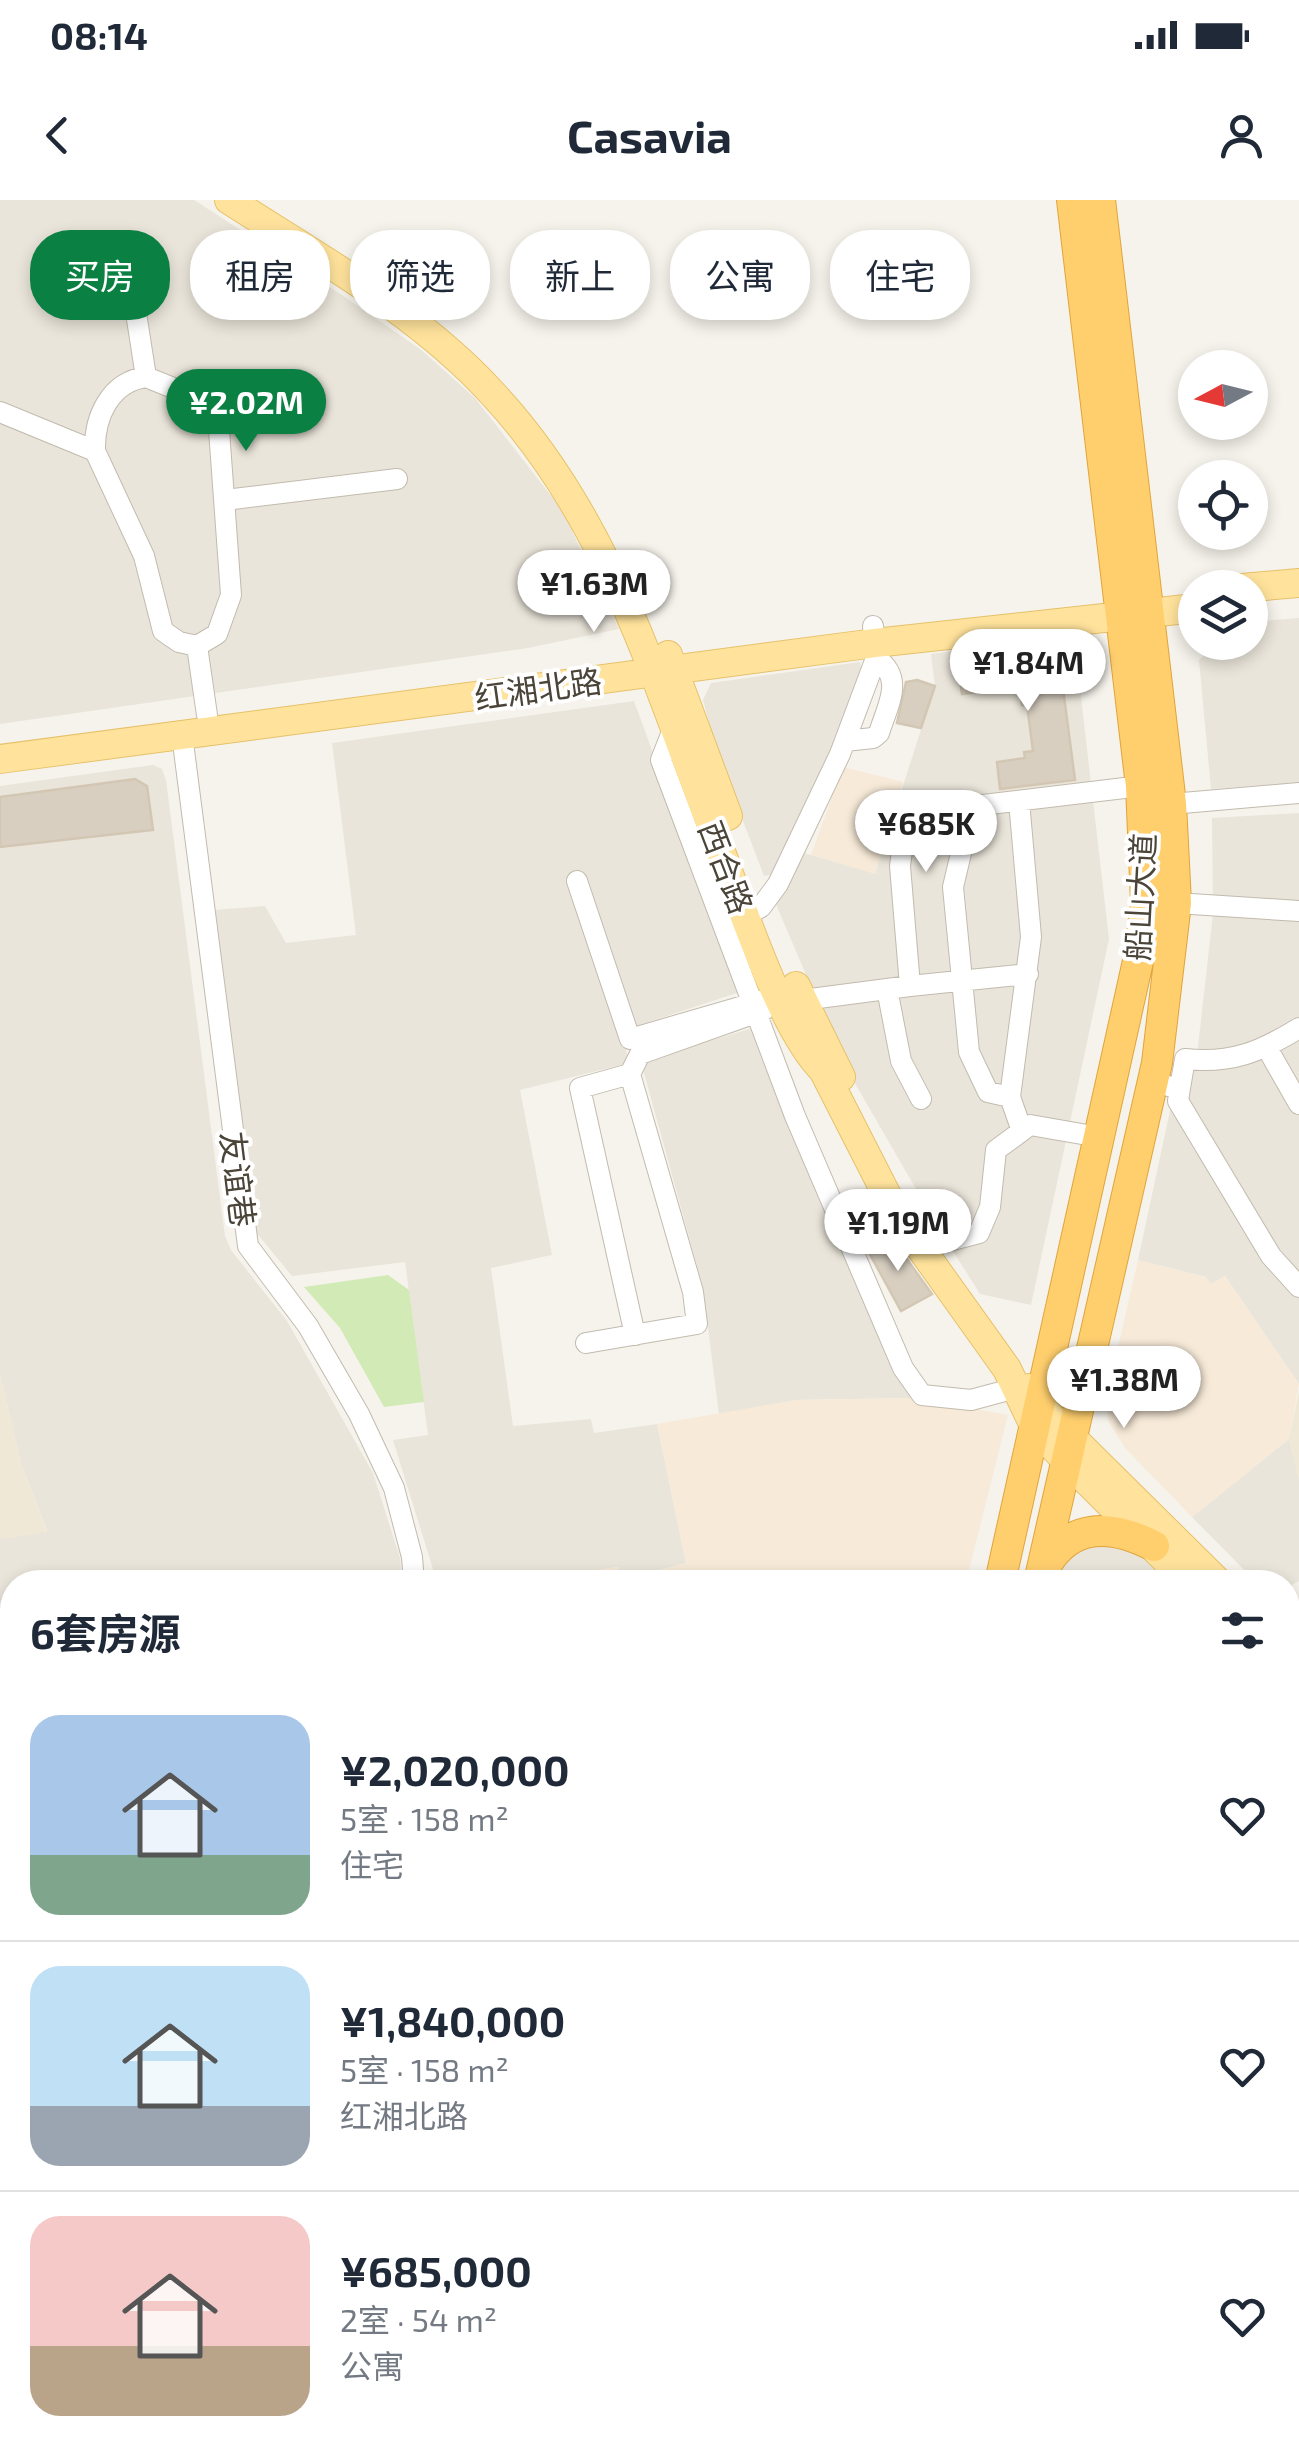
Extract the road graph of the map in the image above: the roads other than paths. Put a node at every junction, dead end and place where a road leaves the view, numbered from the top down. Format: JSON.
{"nodes":[{"id":1,"x":229,"y":200,"type":"edge"},
{"id":2,"x":258,"y":200,"type":"edge"},
{"id":3,"x":1072,"y":200,"type":"edge"},
{"id":4,"x":1100,"y":200,"type":"edge"},
{"id":5,"x":137,"y":320,"type":"edge"},
{"id":6,"x":146,"y":377,"type":"junction"},
{"id":7,"x":0,"y":412,"type":"edge"},
{"id":8,"x":95,"y":450,"type":"junction"},
{"id":9,"x":397,"y":479,"type":"dead end"},
{"id":10,"x":225,"y":500,"type":"junction"},
{"id":11,"x":1299,"y":583,"type":"edge"},
{"id":12,"x":1268,"y":586,"type":"edge"},
{"id":13,"x":1178,"y":595,"type":"edge"},
{"id":14,"x":1299,"y":600,"type":"edge"},
{"id":15,"x":1268,"y":602,"type":"edge"},
{"id":16,"x":1134,"y":604,"type":"junction"},
{"id":17,"x":1178,"y":607,"type":"edge"},
{"id":18,"x":907,"y":639,"type":"junction"},
{"id":19,"x":875,"y":642,"type":"junction"},
{"id":20,"x":197,"y":646,"type":"junction"},
{"id":21,"x":661,"y":663,"type":"junction"},
{"id":22,"x":896,"y":681,"type":"junction"},
{"id":23,"x":207,"y":715,"type":"junction"},
{"id":24,"x":674,"y":726,"type":"junction"},
{"id":25,"x":182,"y":735,"type":"junction"},
{"id":26,"x":845,"y":741,"type":"junction"},
{"id":27,"x":0,"y":743,"type":"edge"},
{"id":28,"x":0,"y":759,"type":"edge"},
{"id":29,"x":1141,"y":786,"type":"junction"},
{"id":30,"x":1299,"y":794,"type":"edge"},
{"id":31,"x":1018,"y":801,"type":"junction"},
{"id":32,"x":1172,"y":804,"type":"junction"},
{"id":33,"x":958,"y":808,"type":"junction"},
{"id":34,"x":577,"y":881,"type":"dead end"},
{"id":35,"x":1176,"y":903,"type":"junction"},
{"id":36,"x":754,"y":911,"type":"junction"},
{"id":37,"x":1299,"y":911,"type":"edge"},
{"id":38,"x":1028,"y":974,"type":"junction"},
{"id":39,"x":962,"y":981,"type":"junction"},
{"id":40,"x":910,"y":986,"type":"junction"},
{"id":41,"x":887,"y":990,"type":"junction"},
{"id":42,"x":794,"y":995,"type":"junction"},
{"id":43,"x":754,"y":1010,"type":"junction"},
{"id":44,"x":1299,"y":1028,"type":"edge"},
{"id":45,"x":1267,"y":1048,"type":"junction"},
{"id":46,"x":630,"y":1074,"type":"junction"},
{"id":47,"x":1166,"y":1086,"type":"junction"},
{"id":48,"x":1010,"y":1097,"type":"junction"},
{"id":49,"x":920,"y":1099,"type":"dead end"},
{"id":50,"x":1299,"y":1104,"type":"edge"},
{"id":51,"x":1022,"y":1131,"type":"junction"},
{"id":52,"x":1099,"y":1137,"type":"junction"},
{"id":53,"x":934,"y":1245,"type":"junction"},
{"id":54,"x":1299,"y":1287,"type":"edge"},
{"id":55,"x":636,"y":1335,"type":"junction"},
{"id":56,"x":586,"y":1343,"type":"dead end"},
{"id":57,"x":1092,"y":1344,"type":"junction"},
{"id":58,"x":1016,"y":1388,"type":"junction"},
{"id":59,"x":1038,"y":1419,"type":"junction"},
{"id":60,"x":1069,"y":1448,"type":"junction"},
{"id":61,"x":1155,"y":1531,"type":"junction"},
{"id":62,"x":413,"y":1570,"type":"edge"},
{"id":63,"x":1003,"y":1570,"type":"edge"},
{"id":64,"x":1042,"y":1570,"type":"edge"},
{"id":65,"x":1045,"y":1570,"type":"edge"},
{"id":66,"x":1180,"y":1570,"type":"edge"},
{"id":67,"x":1203,"y":1570,"type":"edge"}],
"edges":[{"from":1,"to":21,"type":"main road","name":"西合路"},
{"from":2,"to":21,"type":"main road","name":"西合路"},
{"from":3,"to":16,"type":"highway","name":"船山大道"},
{"from":4,"to":16,"type":"highway","name":"船山大道"},
{"from":5,"to":6,"type":"street"},
{"from":6,"to":8,"type":"street"},
{"from":6,"to":10,"type":"street"},
{"from":7,"to":8,"type":"street"},
{"from":8,"to":20,"type":"street"},
{"from":9,"to":10,"type":"street"},
{"from":10,"to":20,"type":"street"},
{"from":11,"to":12,"type":"main road"},
{"from":13,"to":16,"type":"main road","name":"红湘北路"},
{"from":14,"to":15,"type":"main road"},
{"from":16,"to":17,"type":"main road","name":"红湘北路"},
{"from":16,"to":18,"type":"main road","name":"红湘北路"},
{"from":16,"to":19,"type":"main road","name":"红湘北路"},
{"from":16,"to":29,"type":"highway","name":"船山大道"},
{"from":16,"to":32,"type":"highway","name":"船山大道"},
{"from":18,"to":19,"type":"main road","name":"红湘北路"},
{"from":18,"to":22,"type":"street"},
{"from":19,"to":21,"type":"main road","name":"红湘北路"},
{"from":19,"to":22,"type":"street"},
{"from":19,"to":26,"type":"street"},
{"from":20,"to":23,"type":"street"},
{"from":21,"to":23,"type":"main road","name":"红湘北路"},
{"from":21,"to":24,"type":"main road","name":"西合路"},
{"from":21,"to":25,"type":"main road","name":"红湘北路"},
{"from":21,"to":36,"type":"main road","name":"西合路"},
{"from":22,"to":26,"type":"street"},
{"from":23,"to":27,"type":"main road","name":"红湘北路"},
{"from":24,"to":36,"type":"main road","name":"西合路"},
{"from":24,"to":43,"type":"street"},
{"from":25,"to":28,"type":"main road","name":"红湘北路"},
{"from":25,"to":62,"type":"street","name":"友谊巷"},
{"from":26,"to":36,"type":"street"},
{"from":29,"to":31,"type":"street"},
{"from":29,"to":52,"type":"highway","name":"船山大道"},
{"from":30,"to":32,"type":"street"},
{"from":31,"to":33,"type":"street"},
{"from":31,"to":38,"type":"street"},
{"from":32,"to":35,"type":"highway","name":"船山大道"},
{"from":33,"to":39,"type":"street"},
{"from":33,"to":40,"type":"street"},
{"from":34,"to":43,"type":"street"},
{"from":35,"to":37,"type":"street"},
{"from":35,"to":47,"type":"highway","name":"船山大道"},
{"from":36,"to":42,"type":"main road","name":"西合路"},
{"from":38,"to":39,"type":"street"},
{"from":38,"to":48,"type":"street"},
{"from":39,"to":40,"type":"street"},
{"from":39,"to":48,"type":"street"},
{"from":40,"to":41,"type":"street"},
{"from":41,"to":42,"type":"street"},
{"from":41,"to":49,"type":"street"},
{"from":42,"to":43,"type":"street"},
{"from":42,"to":53,"type":"main road","name":"西合路"},
{"from":42,"to":58,"type":"main road","name":"西合路"},
{"from":43,"to":46,"type":"street"},
{"from":43,"to":58,"type":"street"},
{"from":44,"to":45,"type":"street"},
{"from":45,"to":47,"type":"street"},
{"from":45,"to":50,"type":"street"},
{"from":46,"to":55,"type":"street"},
{"from":46,"to":55,"type":"street"},
{"from":47,"to":54,"type":"street"},
{"from":47,"to":57,"type":"highway","name":"船山大道"},
{"from":48,"to":51,"type":"street"},
{"from":51,"to":52,"type":"street"},
{"from":51,"to":53,"type":"street"},
{"from":52,"to":59,"type":"highway","name":"船山大道"},
{"from":53,"to":59,"type":"main road","name":"西合路"},
{"from":55,"to":56,"type":"street"},
{"from":57,"to":60,"type":"highway","name":"船山大道"},
{"from":57,"to":61,"type":"main road"},
{"from":58,"to":59,"type":"main road","name":"西合路"},
{"from":59,"to":60,"type":"main road","name":"西合路"},
{"from":59,"to":63,"type":"highway","name":"船山大道"},
{"from":60,"to":61,"type":"main road","name":"西合路"},
{"from":60,"to":64,"type":"highway","name":"船山大道"},
{"from":61,"to":65,"type":"highway"},
{"from":61,"to":66,"type":"main road","name":"西合路"},
{"from":61,"to":67,"type":"main road","name":"西合路"}]}
